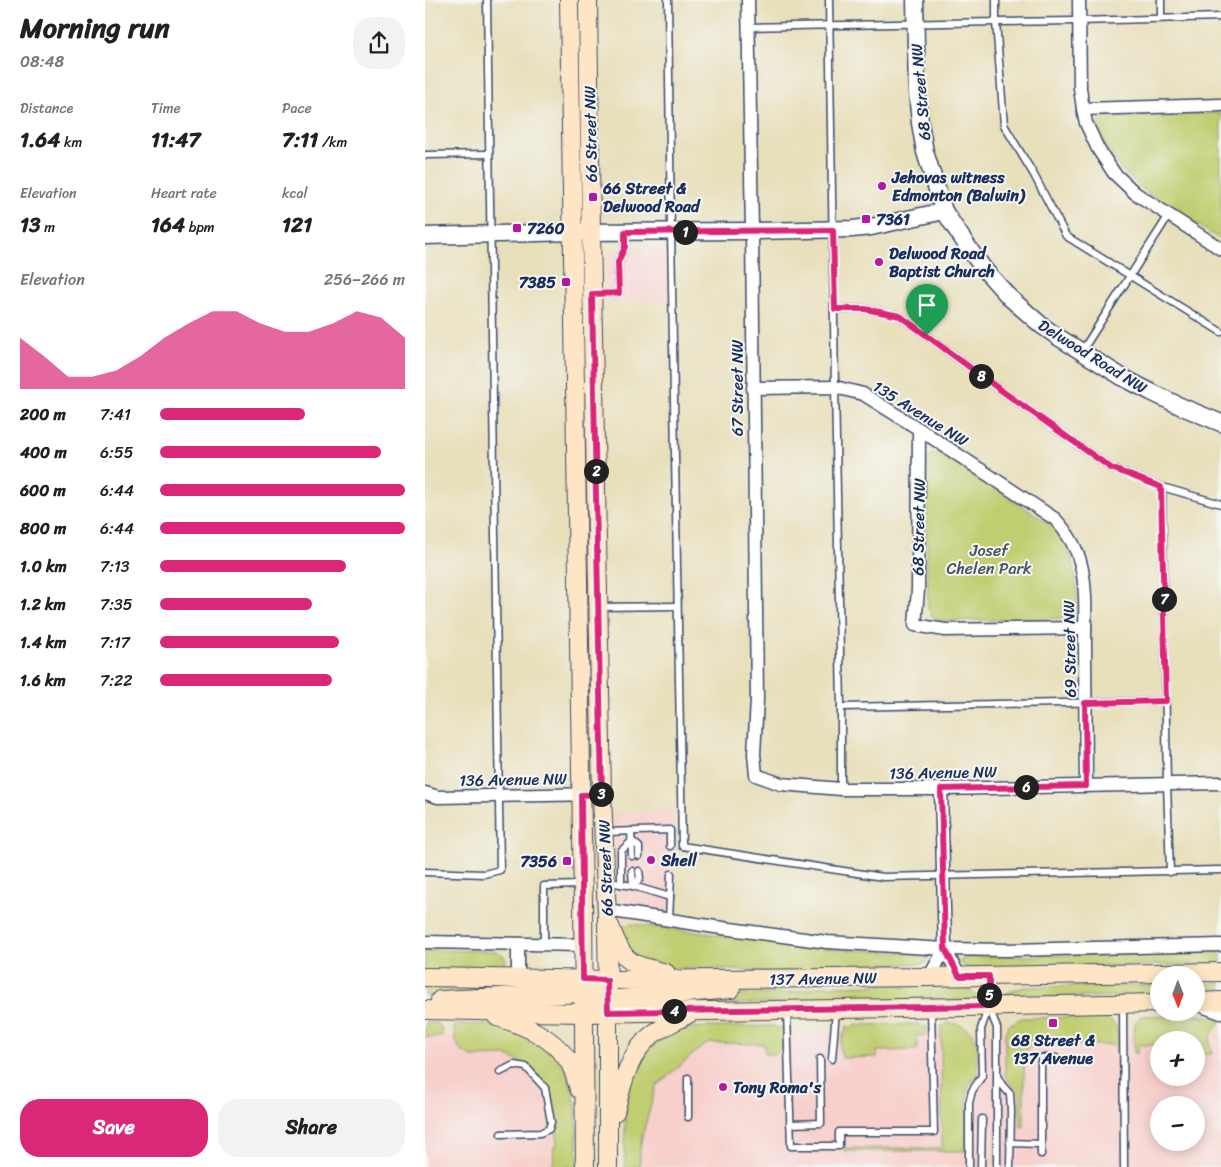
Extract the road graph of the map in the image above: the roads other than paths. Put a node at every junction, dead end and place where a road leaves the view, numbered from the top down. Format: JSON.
{"nodes":[{"id":1,"x":487,"y":0,"type":"edge"},
{"id":2,"x":569,"y":0,"type":"edge"},
{"id":3,"x":588,"y":0,"type":"edge"},
{"id":4,"x":668,"y":0,"type":"edge"},
{"id":5,"x":748,"y":0,"type":"edge"},
{"id":6,"x":829,"y":0,"type":"edge"},
{"id":7,"x":915,"y":0,"type":"edge"},
{"id":8,"x":996,"y":0,"type":"edge"},
{"id":9,"x":1079,"y":0,"type":"edge"},
{"id":10,"x":1161,"y":0,"type":"edge"},
{"id":11,"x":1221,"y":17,"type":"edge"},
{"id":12,"x":1161,"y":18,"type":"junction"},
{"id":13,"x":1079,"y":21,"type":"junction"},
{"id":14,"x":996,"y":22,"type":"junction"},
{"id":15,"x":915,"y":24,"type":"junction"},
{"id":16,"x":830,"y":26,"type":"junction"},
{"id":17,"x":748,"y":27,"type":"junction"},
{"id":18,"x":1221,"y":105,"type":"edge"},
{"id":19,"x":1083,"y":109,"type":"junction"},
{"id":20,"x":489,"y":154,"type":"junction"},
{"id":21,"x":425,"y":155,"type":"edge"},
{"id":22,"x":944,"y":211,"type":"junction"},
{"id":23,"x":1169,"y":215,"type":"junction"},
{"id":24,"x":833,"y":230,"type":"junction"},
{"id":25,"x":752,"y":231,"type":"junction"},
{"id":26,"x":572,"y":232,"type":"junction"},
{"id":27,"x":591,"y":232,"type":"junction"},
{"id":28,"x":625,"y":232,"type":"junction"},
{"id":29,"x":671,"y":232,"type":"junction"},
{"id":30,"x":491,"y":235,"type":"junction"},
{"id":31,"x":425,"y":236,"type":"edge"},
{"id":32,"x":1221,"y":249,"type":"edge"},
{"id":33,"x":1130,"y":276,"type":"junction"},
{"id":34,"x":592,"y":294,"type":"junction"},
{"id":35,"x":835,"y":309,"type":"junction"},
{"id":36,"x":1221,"y":332,"type":"edge"},
{"id":37,"x":1081,"y":351,"type":"junction"},
{"id":38,"x":835,"y":387,"type":"junction"},
{"id":39,"x":753,"y":388,"type":"junction"},
{"id":40,"x":1221,"y":423,"type":"edge"},
{"id":41,"x":919,"y":429,"type":"junction"},
{"id":42,"x":1161,"y":487,"type":"junction"},
{"id":43,"x":1221,"y":504,"type":"edge"},
{"id":44,"x":1055,"y":519,"type":"joint"},
{"id":45,"x":677,"y":606,"type":"junction"},
{"id":46,"x":599,"y":607,"type":"junction"},
{"id":47,"x":1085,"y":628,"type":"junction"},
{"id":48,"x":1166,"y":701,"type":"junction"},
{"id":49,"x":1085,"y":703,"type":"junction"},
{"id":50,"x":841,"y":707,"type":"junction"},
{"id":51,"x":756,"y":775,"type":"joint"},
{"id":52,"x":1221,"y":783,"type":"edge"},
{"id":53,"x":1167,"y":784,"type":"junction"},
{"id":54,"x":1086,"y":786,"type":"junction"},
{"id":55,"x":841,"y":789,"type":"junction"},
{"id":56,"x":941,"y":789,"type":"junction"},
{"id":57,"x":425,"y":793,"type":"edge"},
{"id":58,"x":602,"y":794,"type":"junction"},
{"id":59,"x":581,"y":795,"type":"junction"},
{"id":60,"x":499,"y":796,"type":"junction"},
{"id":61,"x":631,"y":831,"type":"junction"},
{"id":62,"x":604,"y":832,"type":"junction"},
{"id":63,"x":632,"y":841,"type":"junction"},
{"id":64,"x":670,"y":846,"type":"dead end"},
{"id":65,"x":636,"y":856,"type":"dead end"},
{"id":66,"x":1221,"y":870,"type":"edge"},
{"id":67,"x":636,"y":871,"type":"dead end"},
{"id":68,"x":425,"y":872,"type":"edge"},
{"id":69,"x":1169,"y":872,"type":"junction"},
{"id":70,"x":671,"y":874,"type":"dead end"},
{"id":71,"x":943,"y":876,"type":"junction"},
{"id":72,"x":613,"y":883,"type":"junction"},
{"id":73,"x":583,"y":885,"type":"junction"},
{"id":74,"x":633,"y":886,"type":"junction"},
{"id":75,"x":670,"y":897,"type":"junction"},
{"id":76,"x":607,"y":913,"type":"junction"},
{"id":77,"x":669,"y":920,"type":"junction"},
{"id":78,"x":425,"y":942,"type":"edge"},
{"id":79,"x":517,"y":944,"type":"junction"},
{"id":80,"x":544,"y":944,"type":"junction"},
{"id":81,"x":583,"y":945,"type":"junction"},
{"id":82,"x":1221,"y":945,"type":"edge"},
{"id":83,"x":945,"y":949,"type":"junction"},
{"id":84,"x":1221,"y":972,"type":"edge"},
{"id":85,"x":959,"y":976,"type":"junction"},
{"id":86,"x":989,"y":976,"type":"junction"},
{"id":87,"x":425,"y":977,"type":"edge"},
{"id":88,"x":929,"y":977,"type":"junction"},
{"id":89,"x":518,"y":978,"type":"junction"},
{"id":90,"x":816,"y":978,"type":"junction"},
{"id":91,"x":692,"y":979,"type":"junction"},
{"id":92,"x":607,"y":980,"type":"junction"},
{"id":93,"x":583,"y":986,"type":"junction"},
{"id":94,"x":1150,"y":1002,"type":"edge"},
{"id":95,"x":1221,"y":1002,"type":"edge"},
{"id":96,"x":425,"y":1003,"type":"edge"},
{"id":97,"x":1123,"y":1003,"type":"junction"},
{"id":98,"x":1205,"y":1003,"type":"edge"},
{"id":99,"x":608,"y":1006,"type":"junction"},
{"id":100,"x":989,"y":1006,"type":"junction"},
{"id":101,"x":1205,"y":1007,"type":"edge"},
{"id":102,"x":931,"y":1008,"type":"junction"},
{"id":103,"x":837,"y":1009,"type":"junction"},
{"id":104,"x":425,"y":1010,"type":"edge"},
{"id":105,"x":787,"y":1010,"type":"junction"},
{"id":106,"x":477,"y":1011,"type":"junction"},
{"id":107,"x":694,"y":1011,"type":"junction"},
{"id":108,"x":583,"y":1013,"type":"junction"},
{"id":109,"x":1221,"y":1013,"type":"edge"},
{"id":110,"x":1056,"y":1058,"type":"dead end"},
{"id":111,"x":820,"y":1059,"type":"dead end"},
{"id":112,"x":832,"y":1059,"type":"dead end"},
{"id":113,"x":500,"y":1072,"type":"dead end"},
{"id":114,"x":997,"y":1076,"type":"junction"},
{"id":115,"x":688,"y":1078,"type":"dead end"},
{"id":116,"x":584,"y":1104,"type":"junction"},
{"id":117,"x":688,"y":1117,"type":"dead end"},
{"id":118,"x":982,"y":1119,"type":"dead end"},
{"id":119,"x":790,"y":1124,"type":"junction"},
{"id":120,"x":501,"y":1134,"type":"dead end"},
{"id":121,"x":608,"y":1139,"type":"junction"},
{"id":122,"x":1010,"y":1143,"type":"junction"},
{"id":123,"x":1041,"y":1144,"type":"junction"},
{"id":124,"x":1041,"y":1154,"type":"dead end"},
{"id":125,"x":585,"y":1167,"type":"edge"},
{"id":126,"x":608,"y":1167,"type":"edge"},
{"id":127,"x":969,"y":1167,"type":"edge"},
{"id":128,"x":981,"y":1167,"type":"edge"},
{"id":129,"x":997,"y":1167,"type":"edge"},
{"id":130,"x":1010,"y":1167,"type":"edge"},
{"id":131,"x":1124,"y":1167,"type":"edge"}],
"edges":[{"from":1,"to":20,"type":"lane"},
{"from":2,"to":26,"type":"main road","name":"66 Street NW"},
{"from":3,"to":27,"type":"main road","name":"66 Street NW"},
{"from":4,"to":29,"type":"lane"},
{"from":5,"to":17,"type":"street","name":"67 Street NW"},
{"from":6,"to":16,"type":"lane"},
{"from":7,"to":15,"type":"street","name":"68 Street NW"},
{"from":8,"to":14,"type":"lane"},
{"from":9,"to":13,"type":"street"},
{"from":10,"to":12,"type":"lane"},
{"from":11,"to":12,"type":"lane"},
{"from":12,"to":13,"type":"lane"},
{"from":13,"to":14,"type":"lane"},
{"from":13,"to":19,"type":"street"},
{"from":14,"to":15,"type":"lane"},
{"from":14,"to":33,"type":"lane"},
{"from":15,"to":16,"type":"lane"},
{"from":15,"to":22,"type":"street","name":"68 Street NW"},
{"from":16,"to":17,"type":"lane"},
{"from":16,"to":24,"type":"lane"},
{"from":17,"to":25,"type":"street","name":"67 Street NW"},
{"from":18,"to":19,"type":"street"},
{"from":19,"to":23,"type":"street"},
{"from":20,"to":21,"type":"lane"},
{"from":20,"to":30,"type":"lane"},
{"from":22,"to":24,"type":"street"},
{"from":22,"to":37,"type":"street","name":"Delwood Road NW"},
{"from":23,"to":32,"type":"street"},
{"from":23,"to":33,"type":"lane"},
{"from":24,"to":25,"type":"street"},
{"from":24,"to":35,"type":"lane"},
{"from":25,"to":29,"type":"street"},
{"from":25,"to":39,"type":"street","name":"67 Street NW"},
{"from":26,"to":27,"type":"street"},
{"from":26,"to":30,"type":"street"},
{"from":26,"to":59,"type":"main road","name":"66 Street NW"},
{"from":27,"to":28,"type":"street"},
{"from":27,"to":34,"type":"main road","name":"66 Street NW"},
{"from":28,"to":29,"type":"street"},
{"from":28,"to":34,"type":"lane"},
{"from":29,"to":45,"type":"lane"},
{"from":30,"to":31,"type":"street"},
{"from":30,"to":60,"type":"lane"},
{"from":33,"to":36,"type":"lane"},
{"from":33,"to":37,"type":"lane"},
{"from":34,"to":46,"type":"main road","name":"66 Street NW"},
{"from":35,"to":38,"type":"lane"},
{"from":35,"to":42,"type":"lane"},
{"from":37,"to":40,"type":"street","name":"Delwood Road NW"},
{"from":38,"to":39,"type":"street","name":"135 Avenue NW"},
{"from":38,"to":41,"type":"street","name":"135 Avenue NW"},
{"from":38,"to":50,"type":"lane"},
{"from":39,"to":51,"type":"street","name":"67 Street NW"},
{"from":41,"to":44,"type":"street","name":"135 Avenue NW"},
{"from":41,"to":47,"type":"street","name":"68 Street NW"},
{"from":42,"to":43,"type":"lane"},
{"from":42,"to":48,"type":"lane"},
{"from":44,"to":47,"type":"street","name":"69 Street NW"},
{"from":45,"to":46,"type":"lane"},
{"from":45,"to":71,"type":"lane"},
{"from":46,"to":58,"type":"main road","name":"66 Street NW"},
{"from":47,"to":49,"type":"street","name":"69 Street NW"},
{"from":48,"to":49,"type":"lane"},
{"from":48,"to":53,"type":"lane"},
{"from":49,"to":50,"type":"lane"},
{"from":49,"to":54,"type":"street","name":"69 Street NW"},
{"from":50,"to":55,"type":"lane"},
{"from":51,"to":55,"type":"street","name":"136 Avenue NW"},
{"from":52,"to":53,"type":"street","name":"136 Avenue NW"},
{"from":53,"to":54,"type":"street","name":"136 Avenue NW"},
{"from":53,"to":69,"type":"lane"},
{"from":54,"to":56,"type":"street","name":"136 Avenue NW"},
{"from":55,"to":56,"type":"street","name":"136 Avenue NW"},
{"from":56,"to":71,"type":"street"},
{"from":57,"to":60,"type":"street","name":"136 Avenue NW"},
{"from":58,"to":59,"type":"street","name":"136 Avenue NW"},
{"from":58,"to":62,"type":"main road","name":"66 Street NW"},
{"from":59,"to":60,"type":"street","name":"136 Avenue NW"},
{"from":59,"to":73,"type":"main road","name":"66 Street NW"},
{"from":60,"to":68,"type":"lane"},
{"from":61,"to":62,"type":"lane"},
{"from":61,"to":63,"type":"lane"},
{"from":61,"to":64,"type":"lane"},
{"from":62,"to":72,"type":"main road","name":"66 Street NW"},
{"from":63,"to":65,"type":"lane"},
{"from":63,"to":72,"type":"lane"},
{"from":66,"to":69,"type":"lane"},
{"from":67,"to":74,"type":"lane"},
{"from":69,"to":71,"type":"lane"},
{"from":70,"to":75,"type":"lane"},
{"from":71,"to":83,"type":"street"},
{"from":72,"to":74,"type":"lane"},
{"from":72,"to":76,"type":"main road","name":"66 Street NW"},
{"from":73,"to":80,"type":"lane"},
{"from":73,"to":81,"type":"main road","name":"66 Street NW"},
{"from":74,"to":75,"type":"lane"},
{"from":75,"to":77,"type":"lane"},
{"from":76,"to":77,"type":"street","name":"137 Avenue NW"},
{"from":76,"to":91,"type":"main road"},
{"from":76,"to":92,"type":"main road","name":"66 Street NW"},
{"from":77,"to":83,"type":"street","name":"137 Avenue NW"},
{"from":78,"to":79,"type":"street"},
{"from":79,"to":80,"type":"street"},
{"from":79,"to":89,"type":"street"},
{"from":80,"to":81,"type":"street"},
{"from":81,"to":93,"type":"main road","name":"66 Street NW"},
{"from":82,"to":83,"type":"street","name":"137 Avenue NW"},
{"from":83,"to":85,"type":"street"},
{"from":83,"to":88,"type":"street"},
{"from":84,"to":86,"type":"main road","name":"137 Avenue NW"},
{"from":85,"to":86,"type":"main road","name":"137 Avenue NW"},
{"from":85,"to":88,"type":"main road","name":"137 Avenue NW"},
{"from":86,"to":100,"type":"lane"},
{"from":87,"to":89,"type":"main road","name":"137 Avenue NW"},
{"from":88,"to":90,"type":"main road","name":"137 Avenue NW"},
{"from":89,"to":93,"type":"main road","name":"137 Avenue NW"},
{"from":90,"to":91,"type":"main road","name":"137 Avenue NW"},
{"from":90,"to":99,"type":"main road"},
{"from":91,"to":92,"type":"main road","name":"137 Avenue NW"},
{"from":92,"to":93,"type":"main road","name":"137 Avenue NW"},
{"from":92,"to":99,"type":"main road","name":"66 Street NW"},
{"from":93,"to":96,"type":"main road"},
{"from":93,"to":108,"type":"main road","name":"66 Street NW"},
{"from":94,"to":97,"type":"main road","name":"137 Avenue NW"},
{"from":95,"to":98,"type":"main road"},
{"from":97,"to":100,"type":"main road","name":"137 Avenue NW"},
{"from":97,"to":131,"type":"lane"},
{"from":99,"to":107,"type":"main road","name":"137 Avenue NW"},
{"from":99,"to":108,"type":"main road"},
{"from":99,"to":121,"type":"main road","name":"66 Street NW"},
{"from":100,"to":102,"type":"main road","name":"137 Avenue NW"},
{"from":100,"to":114,"type":"lane"},
{"from":100,"to":127,"type":"lane"},
{"from":101,"to":109,"type":"street"},
{"from":102,"to":103,"type":"main road","name":"137 Avenue NW"},
{"from":102,"to":119,"type":"lane"},
{"from":103,"to":105,"type":"main road","name":"137 Avenue NW"},
{"from":103,"to":112,"type":"lane"},
{"from":104,"to":106,"type":"main road"},
{"from":105,"to":107,"type":"main road","name":"137 Avenue NW"},
{"from":105,"to":119,"type":"lane"},
{"from":106,"to":108,"type":"main road"},
{"from":106,"to":116,"type":"main road"},
{"from":107,"to":121,"type":"main road"},
{"from":108,"to":116,"type":"main road","name":"66 Street NW"},
{"from":110,"to":123,"type":"lane"},
{"from":111,"to":119,"type":"lane"},
{"from":113,"to":120,"type":"lane"},
{"from":114,"to":122,"type":"lane"},
{"from":114,"to":129,"type":"lane"},
{"from":115,"to":117,"type":"lane"},
{"from":116,"to":125,"type":"main road","name":"66 Street NW"},
{"from":118,"to":128,"type":"lane"},
{"from":121,"to":126,"type":"main road","name":"66 Street NW"},
{"from":122,"to":123,"type":"lane"},
{"from":122,"to":130,"type":"lane"},
{"from":123,"to":124,"type":"lane"}]}
